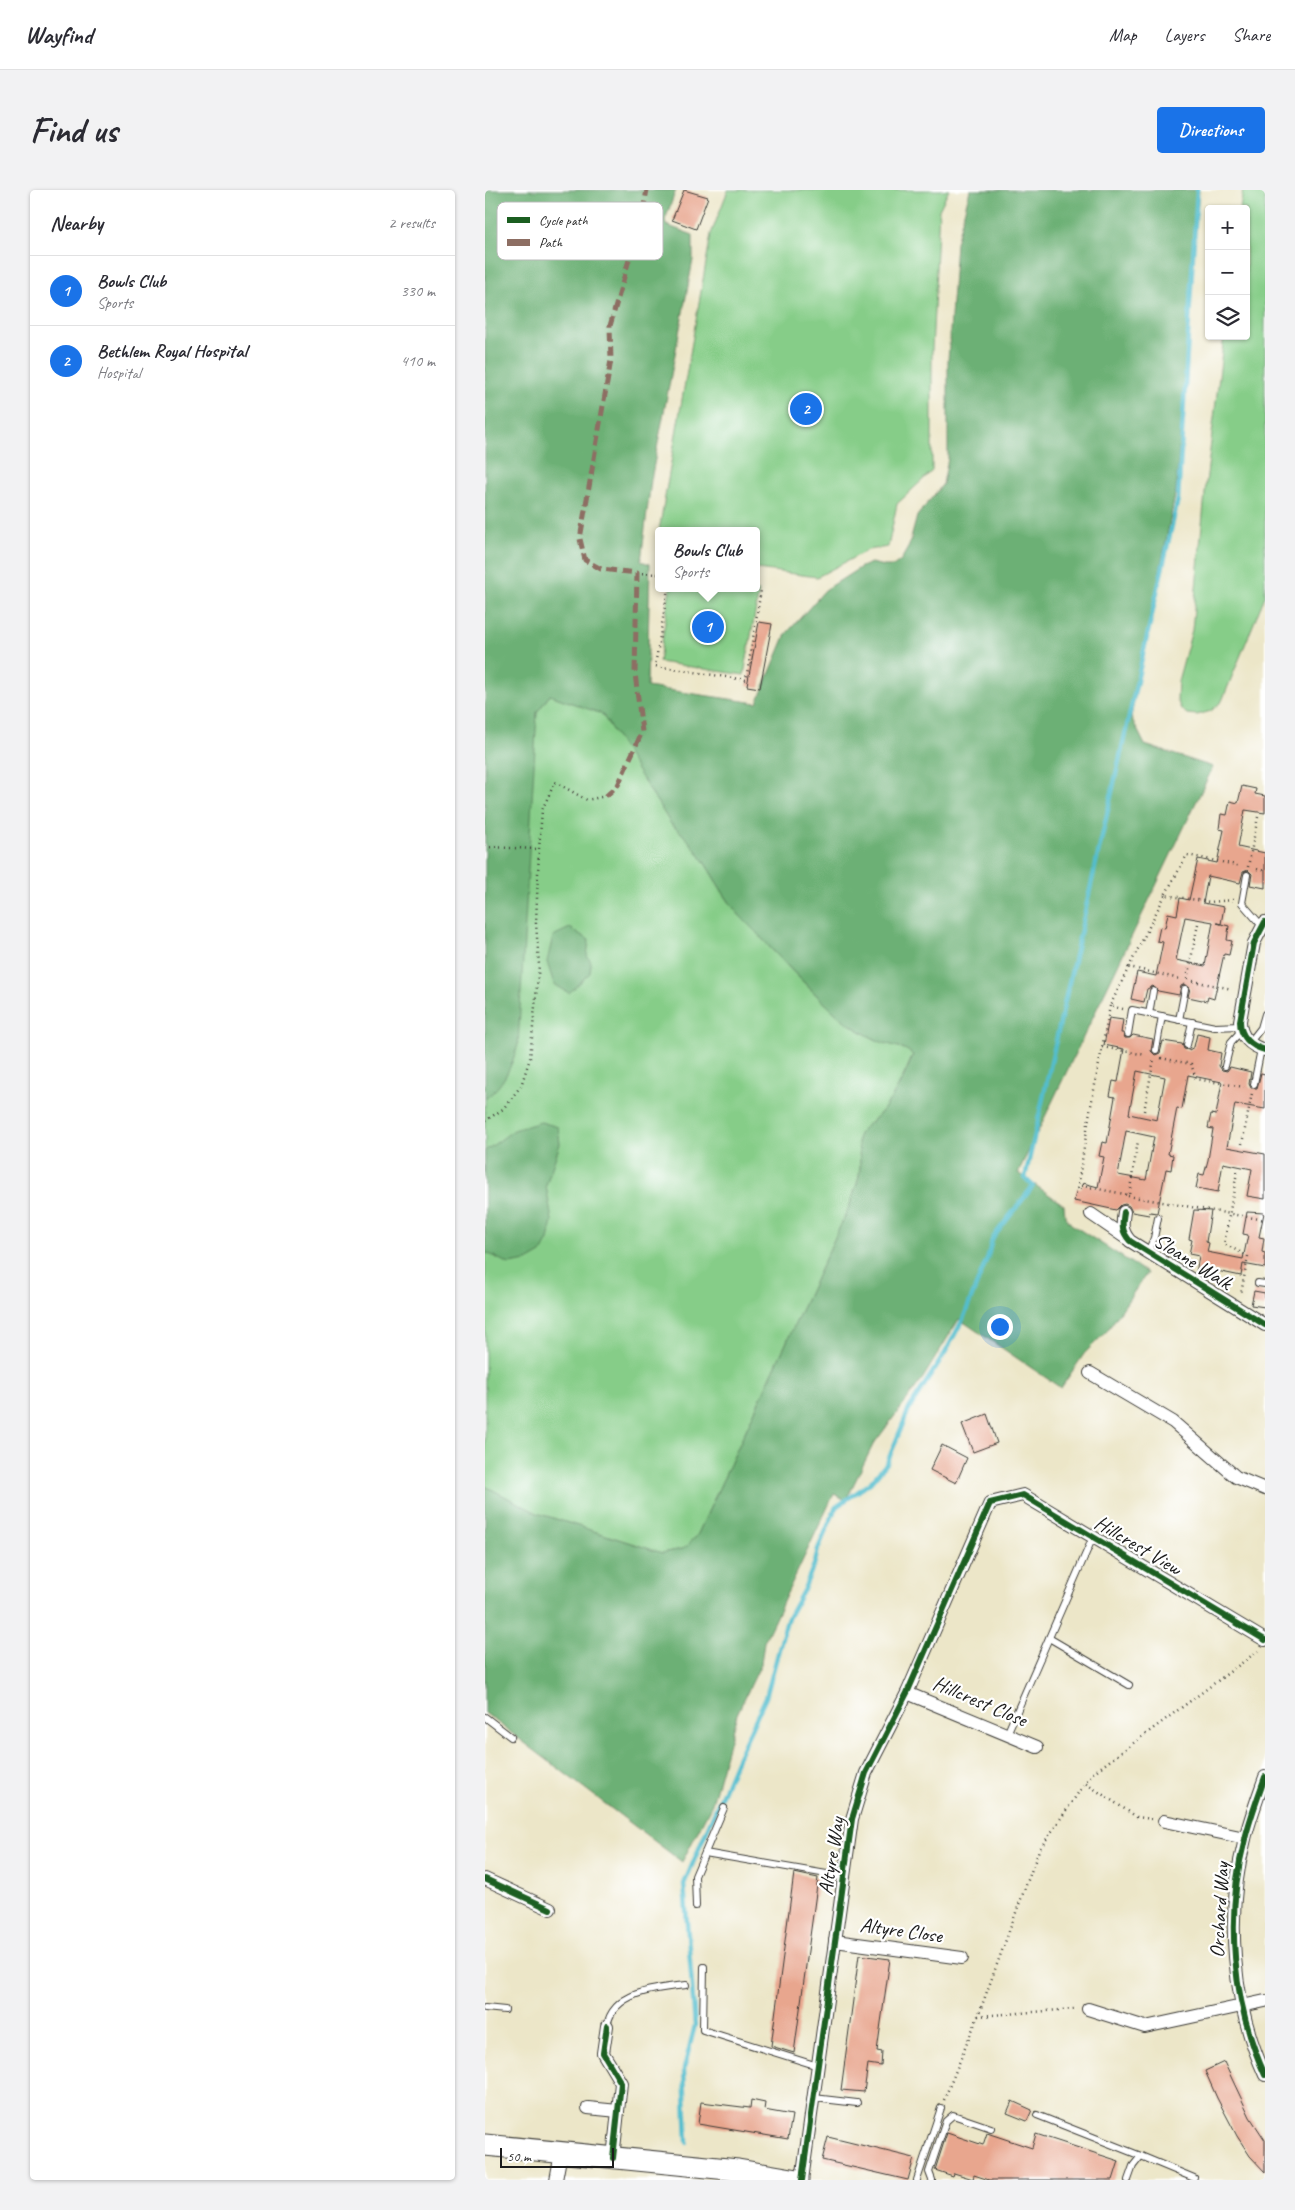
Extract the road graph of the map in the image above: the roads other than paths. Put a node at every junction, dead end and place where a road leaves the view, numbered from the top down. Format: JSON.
{"nodes":[{"id":1,"x":1247,"y":875,"type":"dead end"},
{"id":2,"x":1264,"y":924,"type":"edge"},
{"id":3,"x":1185,"y":989,"type":"dead end"},
{"id":4,"x":1153,"y":991,"type":"dead end"},
{"id":5,"x":1149,"y":1014,"type":"junction"},
{"id":6,"x":1265,"y":1014,"type":"edge"},
{"id":7,"x":1162,"y":1016,"type":"junction"},
{"id":8,"x":1179,"y":1020,"type":"junction"},
{"id":9,"x":1192,"y":1022,"type":"junction"},
{"id":10,"x":1241,"y":1029,"type":"junction"},
{"id":11,"x":1128,"y":1034,"type":"dead end"},
{"id":12,"x":1187,"y":1045,"type":"dead end"},
{"id":13,"x":1259,"y":1047,"type":"edge"},
{"id":14,"x":1155,"y":1053,"type":"road end"},
{"id":15,"x":1225,"y":1066,"type":"dead end"},
{"id":16,"x":1254,"y":1084,"type":"dead end"},
{"id":17,"x":1124,"y":1212,"type":"dead end"},
{"id":18,"x":1091,"y":1214,"type":"dead end"},
{"id":19,"x":1158,"y":1218,"type":"dead end"},
{"id":20,"x":1130,"y":1240,"type":"junction"},
{"id":21,"x":1148,"y":1252,"type":"junction"},
{"id":22,"x":1265,"y":1325,"type":"edge"},
{"id":23,"x":1090,"y":1373,"type":"dead end"},
{"id":24,"x":1265,"y":1489,"type":"edge"},
{"id":25,"x":990,"y":1503,"type":"joint"},
{"id":26,"x":1093,"y":1537,"type":"junction"},
{"id":27,"x":1049,"y":1638,"type":"junction"},
{"id":28,"x":1265,"y":1640,"type":"edge"},
{"id":29,"x":1129,"y":1684,"type":"dead end"},
{"id":30,"x":907,"y":1693,"type":"junction"},
{"id":31,"x":485,"y":1717,"type":"edge"},
{"id":32,"x":1007,"y":1734,"type":"junction"},
{"id":33,"x":511,"y":1736,"type":"dead end"},
{"id":34,"x":1037,"y":1747,"type":"dead end"},
{"id":35,"x":1265,"y":1777,"type":"edge"},
{"id":36,"x":724,"y":1808,"type":"dead end"},
{"id":37,"x":1164,"y":1821,"type":"road end"},
{"id":38,"x":1245,"y":1838,"type":"junction"},
{"id":39,"x":705,"y":1853,"type":"junction"},
{"id":40,"x":844,"y":1877,"type":"junction"},
{"id":41,"x":485,"y":1879,"type":"edge"},
{"id":42,"x":696,"y":1906,"type":"dead end"},
{"id":43,"x":550,"y":1909,"type":"dead end"},
{"id":44,"x":835,"y":1941,"type":"junction"},
{"id":45,"x":961,"y":1958,"type":"dead end"},
{"id":46,"x":704,"y":1967,"type":"dead end"},
{"id":47,"x":686,"y":1985,"type":"dead end"},
{"id":48,"x":1265,"y":2001,"type":"edge"},
{"id":49,"x":1243,"y":2006,"type":"junction"},
{"id":50,"x":485,"y":2008,"type":"edge"},
{"id":51,"x":1088,"y":2009,"type":"road end"},
{"id":52,"x":505,"y":2010,"type":"dead end"},
{"id":53,"x":607,"y":2026,"type":"joint"},
{"id":54,"x":818,"y":2066,"type":"junction"},
{"id":55,"x":1265,"y":2075,"type":"edge"},
{"id":56,"x":814,"y":2098,"type":"junction"},
{"id":57,"x":857,"y":2103,"type":"dead end"},
{"id":58,"x":588,"y":2108,"type":"dead end"},
{"id":59,"x":941,"y":2108,"type":"road end"},
{"id":60,"x":618,"y":2110,"type":"junction"},
{"id":61,"x":1037,"y":2115,"type":"dead end"},
{"id":62,"x":991,"y":2128,"type":"dead end"},
{"id":63,"x":485,"y":2145,"type":"edge"},
{"id":64,"x":561,"y":2153,"type":"junction"},
{"id":65,"x":1141,"y":2156,"type":"junction"},
{"id":66,"x":613,"y":2158,"type":"junction"},
{"id":67,"x":1194,"y":2178,"type":"dead end"},
{"id":68,"x":556,"y":2180,"type":"edge"},
{"id":69,"x":798,"y":2180,"type":"edge"},
{"id":70,"x":802,"y":2180,"type":"edge"},
{"id":71,"x":917,"y":2180,"type":"edge"},
{"id":72,"x":932,"y":2180,"type":"edge"},
{"id":73,"x":1128,"y":2180,"type":"edge"}],
"edges":[{"from":1,"to":2,"type":"lane"},
{"from":2,"to":10,"type":"street"},
{"from":3,"to":8,"type":"lane"},
{"from":4,"to":5,"type":"lane"},
{"from":5,"to":7,"type":"lane"},
{"from":5,"to":11,"type":"lane"},
{"from":6,"to":13,"type":"lane"},
{"from":7,"to":8,"type":"lane"},
{"from":7,"to":14,"type":"lane"},
{"from":8,"to":9,"type":"lane"},
{"from":9,"to":10,"type":"lane"},
{"from":9,"to":12,"type":"lane"},
{"from":10,"to":13,"type":"street"},
{"from":10,"to":15,"type":"lane"},
{"from":13,"to":16,"type":"lane"},
{"from":17,"to":20,"type":"street","name":"Sloane Walk"},
{"from":18,"to":20,"type":"street","name":"Sloane Walk"},
{"from":19,"to":21,"type":"lane"},
{"from":20,"to":21,"type":"street","name":"Sloane Walk"},
{"from":21,"to":22,"type":"street","name":"Sloane Walk"},
{"from":23,"to":24,"type":"street"},
{"from":25,"to":26,"type":"street","name":"Hillcrest View"},
{"from":25,"to":30,"type":"street","name":"Altyre Way"},
{"from":26,"to":27,"type":"lane"},
{"from":26,"to":28,"type":"street","name":"Hillcrest View"},
{"from":27,"to":29,"type":"lane"},
{"from":27,"to":32,"type":"lane"},
{"from":30,"to":32,"type":"street","name":"Hillcrest Close"},
{"from":30,"to":40,"type":"street","name":"Altyre Way"},
{"from":31,"to":33,"type":"lane"},
{"from":32,"to":34,"type":"street","name":"Hillcrest Close"},
{"from":35,"to":38,"type":"street","name":"Orchard Way"},
{"from":36,"to":39,"type":"lane"},
{"from":37,"to":38,"type":"street"},
{"from":38,"to":49,"type":"street","name":"Orchard Way"},
{"from":39,"to":40,"type":"lane"},
{"from":39,"to":42,"type":"lane"},
{"from":40,"to":44,"type":"street","name":"Altyre Way"},
{"from":41,"to":43,"type":"street"},
{"from":44,"to":45,"type":"street","name":"Altyre Close"},
{"from":44,"to":54,"type":"street","name":"Altyre Way"},
{"from":46,"to":54,"type":"lane"},
{"from":47,"to":53,"type":"lane"},
{"from":48,"to":49,"type":"street"},
{"from":49,"to":51,"type":"street"},
{"from":49,"to":55,"type":"street","name":"Orchard Way"},
{"from":50,"to":52,"type":"lane"},
{"from":53,"to":60,"type":"street"},
{"from":54,"to":56,"type":"street","name":"Altyre Way"},
{"from":56,"to":57,"type":"lane"},
{"from":56,"to":70,"type":"street","name":"Altyre Way"},
{"from":58,"to":60,"type":"street"},
{"from":59,"to":71,"type":"lane"},
{"from":60,"to":66,"type":"street"},
{"from":61,"to":65,"type":"lane"},
{"from":62,"to":72,"type":"lane"},
{"from":63,"to":64,"type":"main road"},
{"from":64,"to":66,"type":"main road"},
{"from":64,"to":68,"type":"street"},
{"from":65,"to":67,"type":"lane"},
{"from":65,"to":73,"type":"lane"},
{"from":66,"to":69,"type":"main road"}]}
